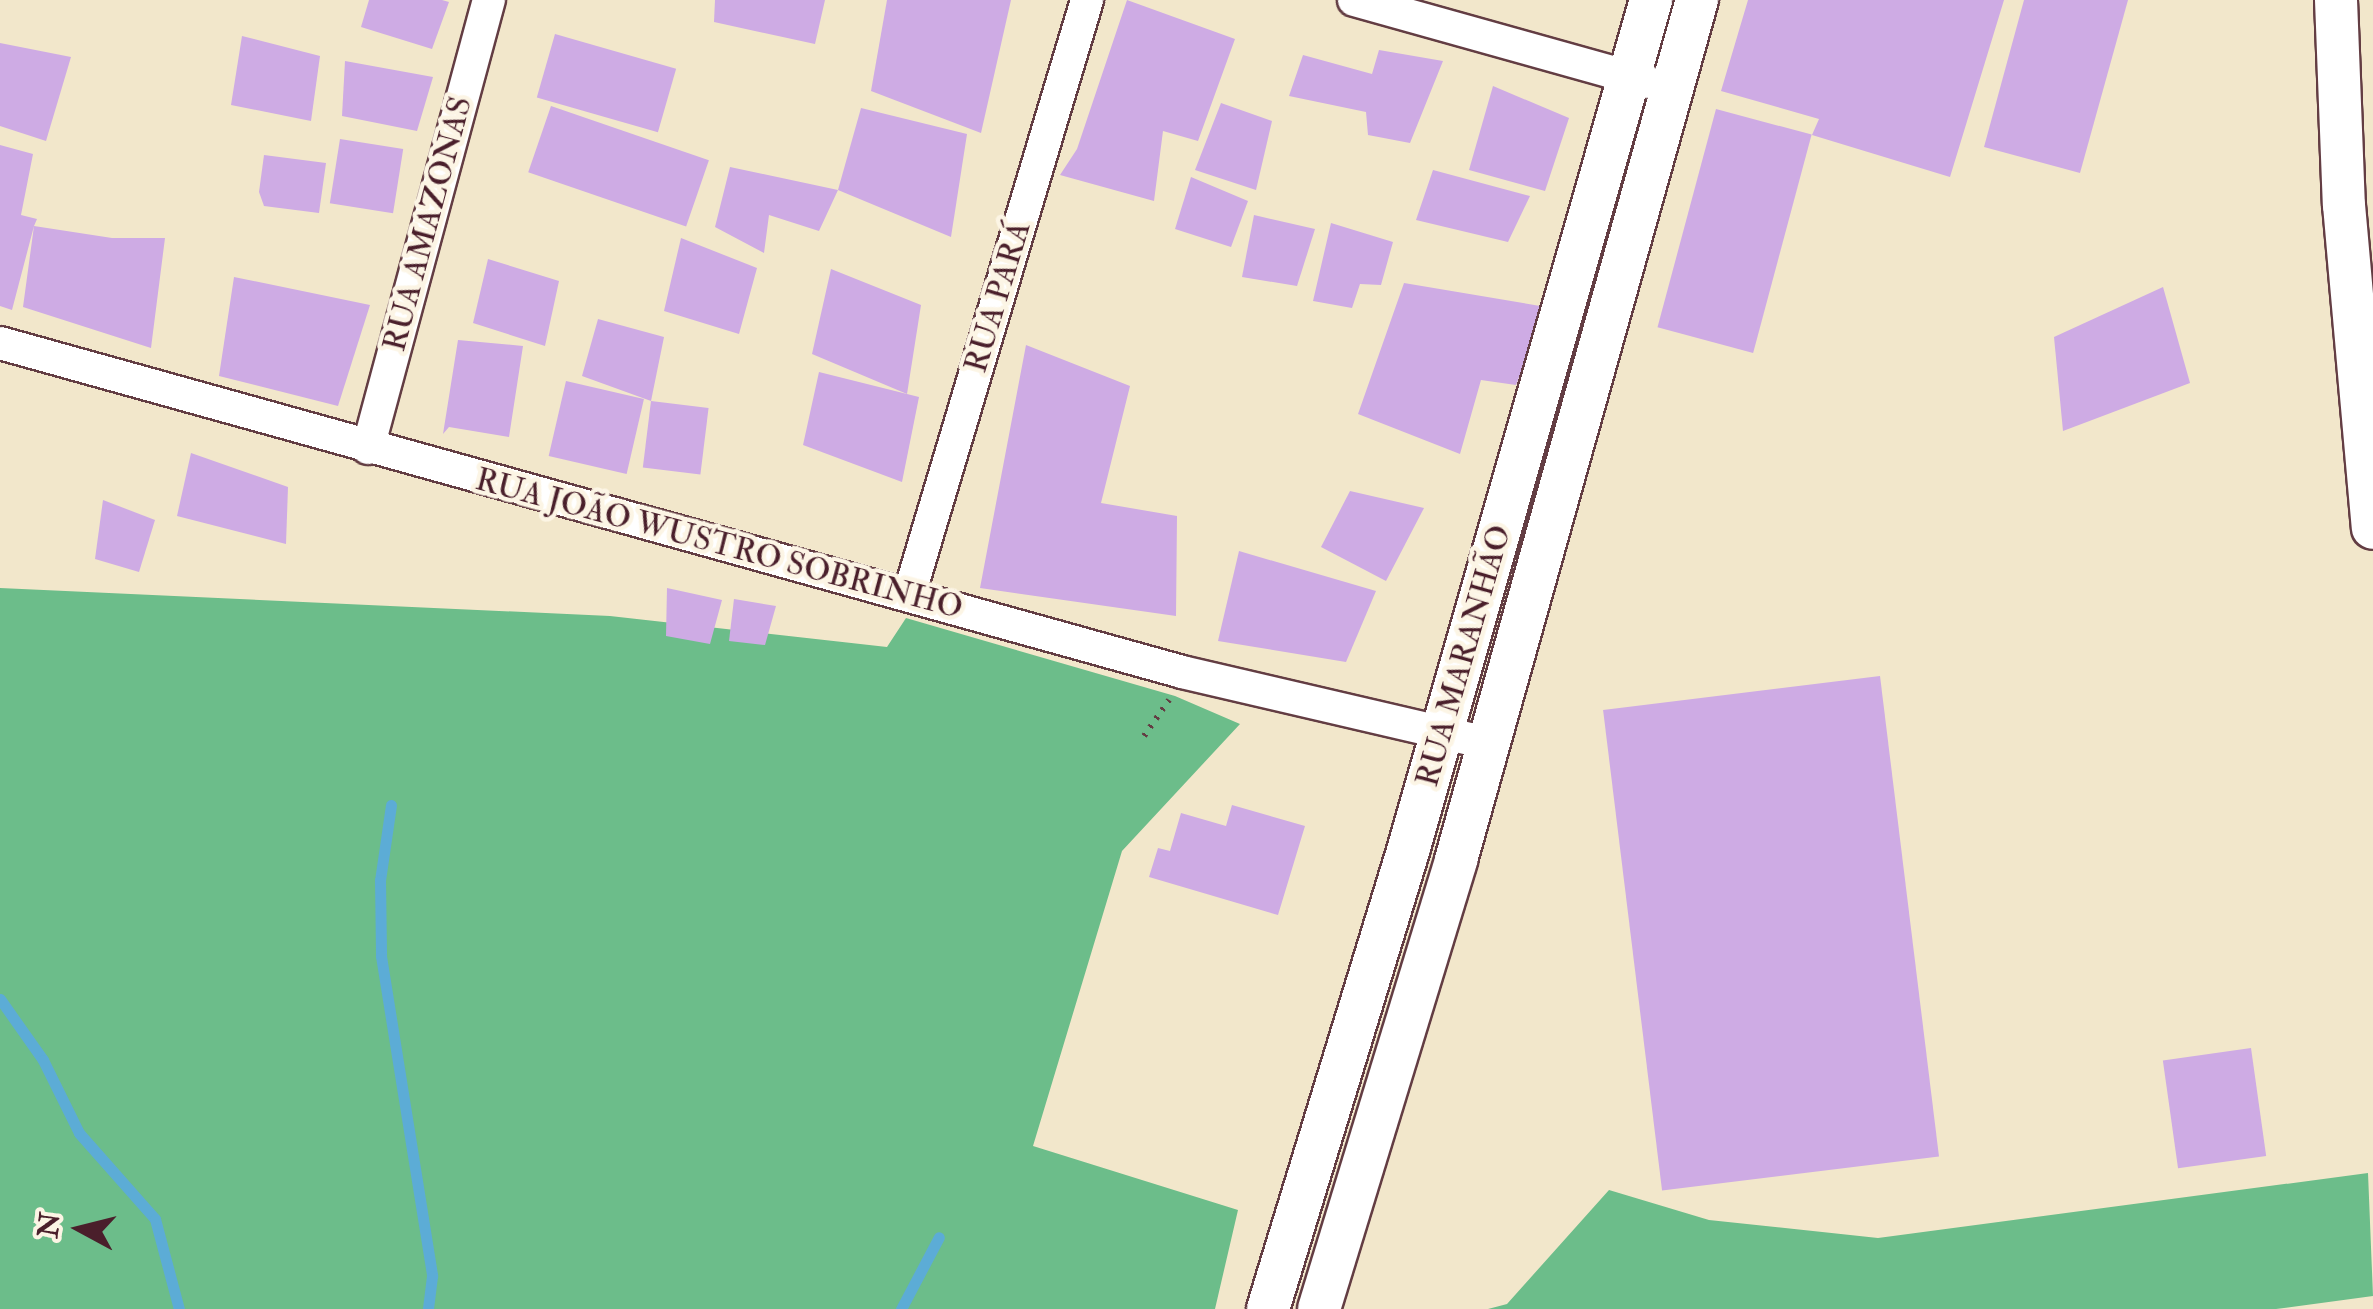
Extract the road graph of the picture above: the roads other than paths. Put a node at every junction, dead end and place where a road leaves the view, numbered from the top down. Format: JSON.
{"nodes":[{"id":1,"x":489,"y":0,"type":"edge"},
{"id":2,"x":1087,"y":0,"type":"edge"},
{"id":3,"x":1354,"y":0,"type":"edge"},
{"id":4,"x":1651,"y":0,"type":"edge"},
{"id":5,"x":1696,"y":0,"type":"edge"},
{"id":6,"x":2336,"y":0,"type":"edge"},
{"id":7,"x":1629,"y":77,"type":"junction"},
{"id":8,"x":1671,"y":90,"type":"junction"},
{"id":9,"x":0,"y":342,"type":"edge"},
{"id":10,"x":368,"y":448,"type":"junction"},
{"id":11,"x":1510,"y":494,"type":"junction"},
{"id":12,"x":1554,"y":505,"type":"junction"},
{"id":13,"x":2373,"y":528,"type":"edge"},
{"id":14,"x":909,"y":595,"type":"junction"},
{"id":15,"x":1440,"y":733,"type":"junction"},
{"id":16,"x":1487,"y":744,"type":"junction"},
{"id":17,"x":1321,"y":1136,"type":"junction"},
{"id":18,"x":1368,"y":1148,"type":"junction"},
{"id":19,"x":1268,"y":1309,"type":"edge"},
{"id":20,"x":1319,"y":1309,"type":"edge"}],
"edges":[{"from":1,"to":10,"type":"street","name":"RUA AMAZONAS"},
{"from":2,"to":14,"type":"street","name":"RUA PARÁ"},
{"from":3,"to":7,"type":"street"},
{"from":4,"to":7,"type":"street","name":"RUA MARANHÃO"},
{"from":5,"to":8,"type":"street","name":"RUA MARANHÃO"},
{"from":6,"to":13,"type":"street"},
{"from":7,"to":8,"type":"street"},
{"from":7,"to":11,"type":"street","name":"RUA MARANHÃO"},
{"from":8,"to":12,"type":"street","name":"RUA MARANHÃO"},
{"from":9,"to":10,"type":"street","name":"RUA JOÃO WUSTRO SOBRINHO"},
{"from":10,"to":14,"type":"street","name":"RUA JOÃO WUSTRO SOBRINHO"},
{"from":11,"to":12,"type":"street"},
{"from":11,"to":15,"type":"street","name":"RUA MARANHÃO"},
{"from":12,"to":16,"type":"street","name":"RUA MARANHÃO"},
{"from":14,"to":15,"type":"street","name":"RUA JOÃO WUSTRO SOBRINHO"},
{"from":15,"to":16,"type":"street","name":"RUA JOÃO WUSTRO SOBRINHO"},
{"from":15,"to":17,"type":"street","name":"RUA MARANHÃO"},
{"from":16,"to":18,"type":"street","name":"RUA MARANHÃO"},
{"from":17,"to":18,"type":"street"},
{"from":17,"to":19,"type":"street","name":"RUA MARANHÃO"},
{"from":18,"to":20,"type":"street","name":"RUA MARANHÃO"}]}
